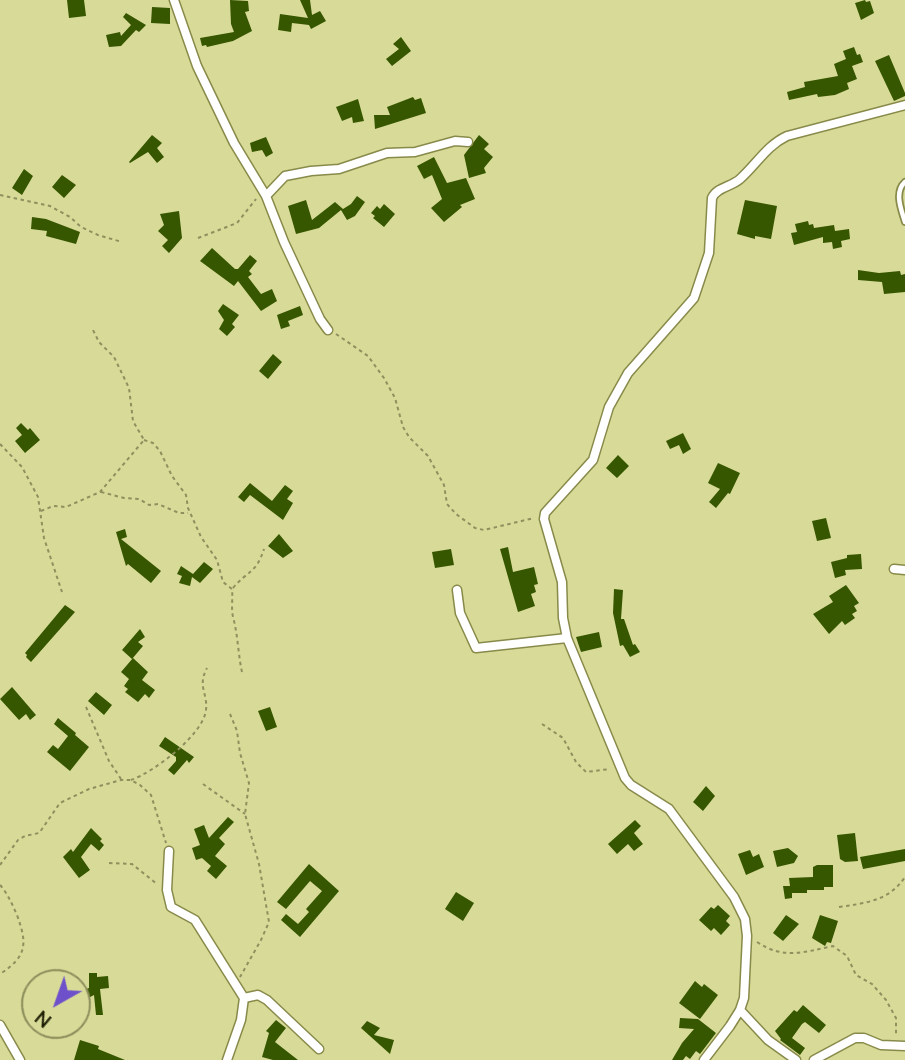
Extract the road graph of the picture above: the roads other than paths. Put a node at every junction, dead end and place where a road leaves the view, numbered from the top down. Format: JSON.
{"nodes":[{"id":1,"x":174,"y":0,"type":"edge"},
{"id":2,"x":905,"y":105,"type":"edge"},
{"id":3,"x":468,"y":142,"type":"dead end"},
{"id":4,"x":905,"y":182,"type":"edge"},
{"id":5,"x":265,"y":193,"type":"junction"},
{"id":6,"x":905,"y":222,"type":"edge"},
{"id":7,"x":328,"y":330,"type":"road end"},
{"id":8,"x":894,"y":569,"type":"dead end"},
{"id":9,"x":905,"y":570,"type":"edge"},
{"id":10,"x":457,"y":590,"type":"dead end"},
{"id":11,"x":567,"y":638,"type":"junction"},
{"id":12,"x":169,"y":851,"type":"road end"},
{"id":13,"x":244,"y":998,"type":"junction"},
{"id":14,"x":740,"y":1010,"type":"junction"},
{"id":15,"x":0,"y":1025,"type":"edge"},
{"id":16,"x":904,"y":1046,"type":"edge"},
{"id":17,"x":319,"y":1049,"type":"dead end"},
{"id":18,"x":20,"y":1060,"type":"edge"},
{"id":19,"x":227,"y":1060,"type":"edge"},
{"id":20,"x":704,"y":1060,"type":"edge"},
{"id":21,"x":796,"y":1060,"type":"edge"},
{"id":22,"x":814,"y":1060,"type":"edge"}],
"edges":[{"from":1,"to":5,"type":"street"},
{"from":2,"to":11,"type":"street"},
{"from":3,"to":5,"type":"street"},
{"from":4,"to":6,"type":"lane"},
{"from":5,"to":7,"type":"street"},
{"from":8,"to":9,"type":"street"},
{"from":10,"to":11,"type":"street"},
{"from":11,"to":14,"type":"street"},
{"from":12,"to":13,"type":"street"},
{"from":13,"to":17,"type":"street"},
{"from":13,"to":19,"type":"street"},
{"from":14,"to":20,"type":"street"},
{"from":14,"to":21,"type":"street"},
{"from":15,"to":18,"type":"street"},
{"from":16,"to":22,"type":"street"}]}
